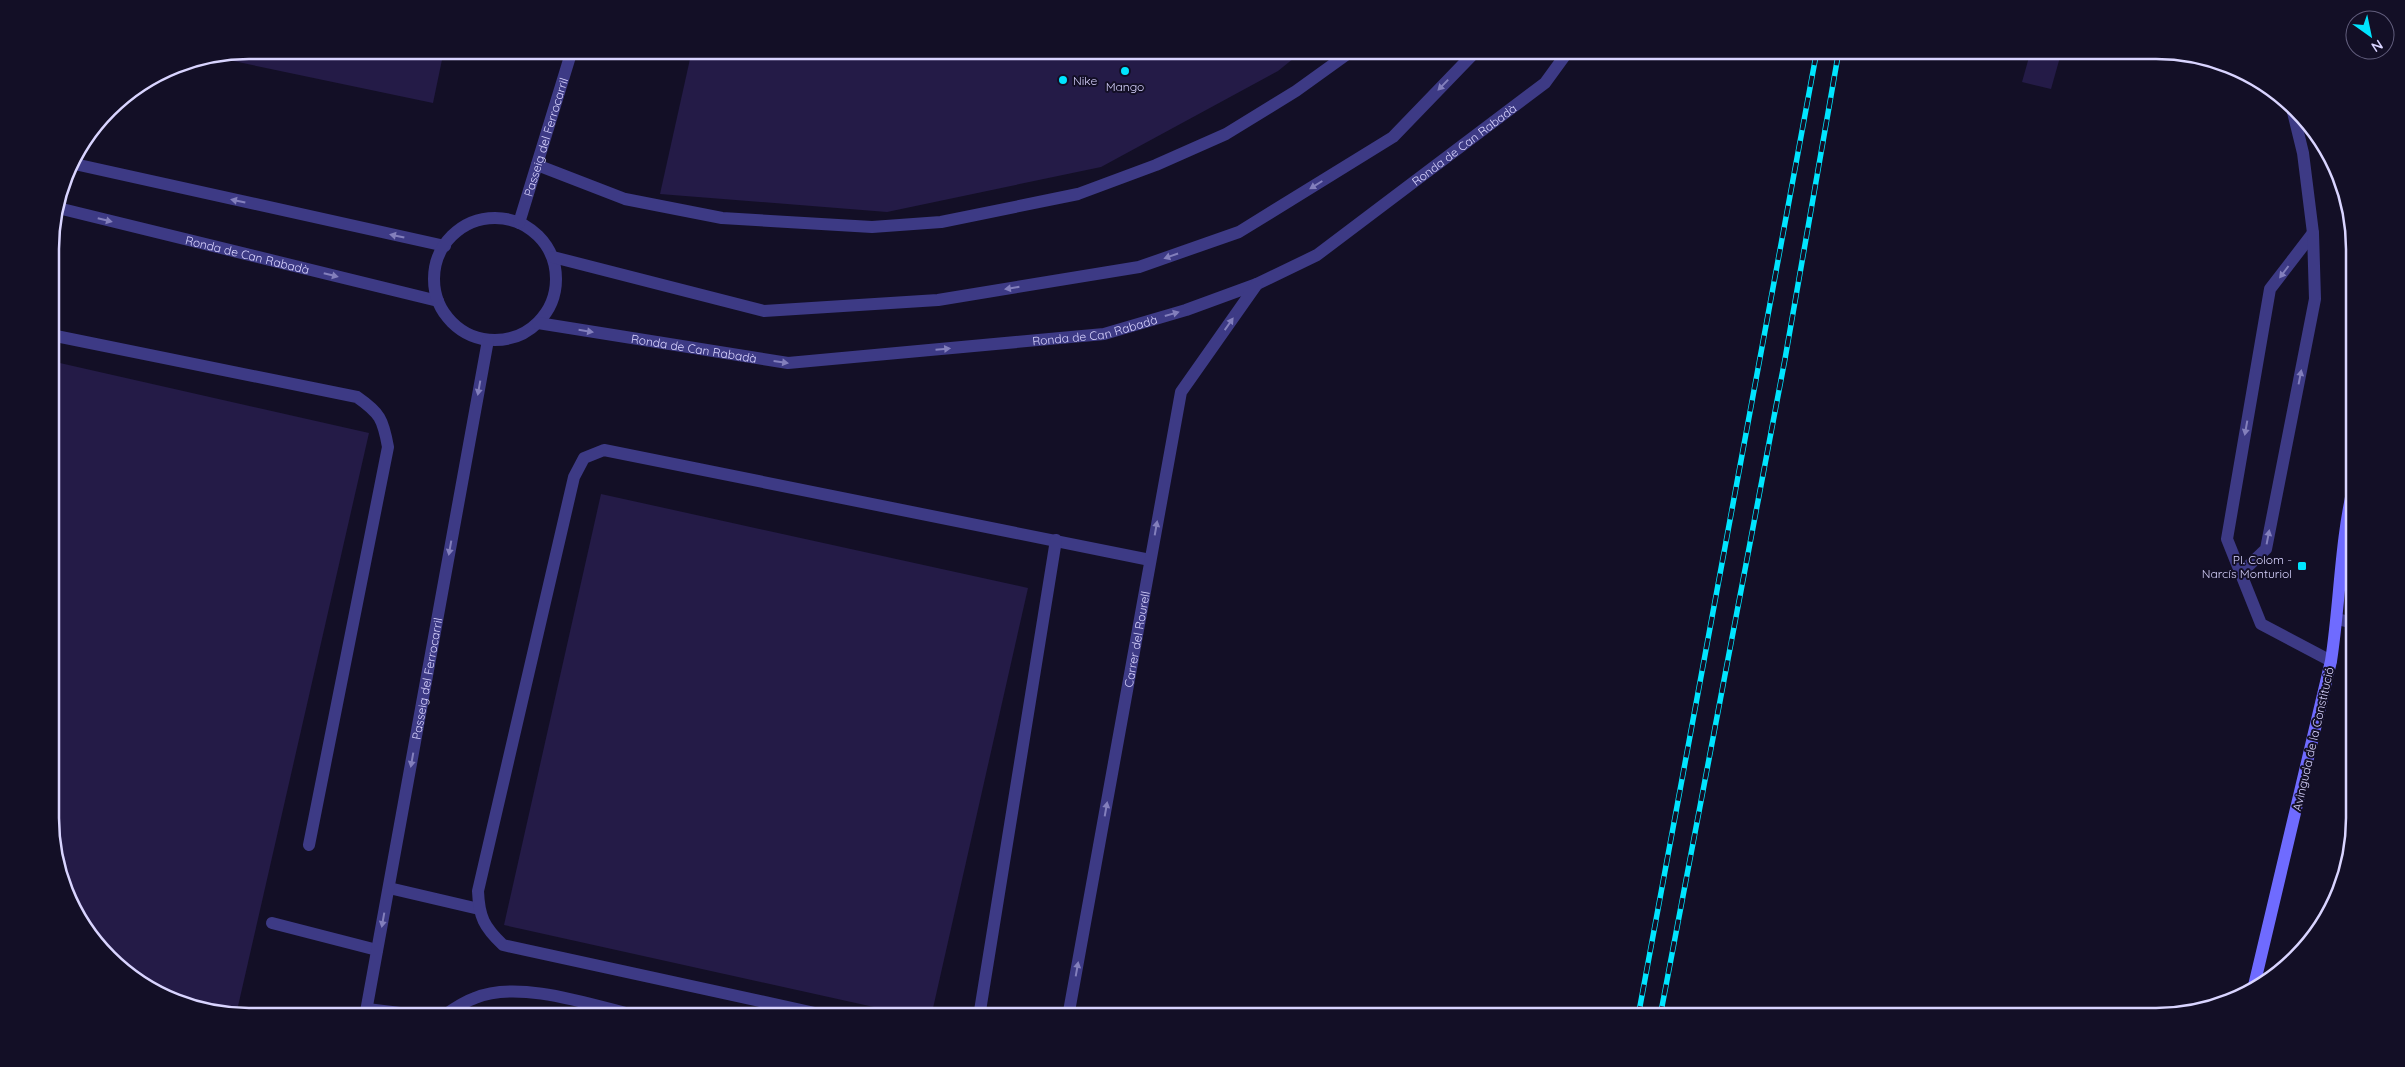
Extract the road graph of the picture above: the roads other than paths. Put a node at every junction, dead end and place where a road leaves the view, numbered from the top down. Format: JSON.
{"nodes":[{"id":1,"x":569,"y":59,"type":"edge"},
{"id":2,"x":1340,"y":59,"type":"edge"},
{"id":3,"x":1468,"y":59,"type":"edge"},
{"id":4,"x":1562,"y":59,"type":"edge"},
{"id":5,"x":2294,"y":118,"type":"edge"},
{"id":6,"x":78,"y":165,"type":"edge"},
{"id":7,"x":537,"y":165,"type":"junction"},
{"id":8,"x":63,"y":209,"type":"edge"},
{"id":9,"x":519,"y":223,"type":"junction"},
{"id":10,"x":2313,"y":233,"type":"junction"},
{"id":11,"x":445,"y":246,"type":"junction"},
{"id":12,"x":553,"y":257,"type":"junction"},
{"id":13,"x":1257,"y":284,"type":"junction"},
{"id":14,"x":438,"y":301,"type":"junction"},
{"id":15,"x":538,"y":323,"type":"junction"},
{"id":16,"x":59,"y":337,"type":"edge"},
{"id":17,"x":488,"y":340,"type":"junction"},
{"id":18,"x":2346,"y":533,"type":"edge"},
{"id":19,"x":1056,"y":540,"type":"junction"},
{"id":20,"x":1150,"y":560,"type":"junction"},
{"id":21,"x":2240,"y":574,"type":"junction"},
{"id":22,"x":2338,"y":619,"type":"junction"},
{"id":23,"x":2346,"y":621,"type":"edge"},
{"id":24,"x":2331,"y":661,"type":"junction"},
{"id":25,"x":309,"y":845,"type":"dead end"},
{"id":26,"x":389,"y":888,"type":"junction"},
{"id":27,"x":479,"y":909,"type":"junction"},
{"id":28,"x":272,"y":923,"type":"dead end"},
{"id":29,"x":377,"y":950,"type":"junction"},
{"id":30,"x":2255,"y":980,"type":"edge"},
{"id":31,"x":367,"y":1008,"type":"edge"},
{"id":32,"x":457,"y":1008,"type":"edge"},
{"id":33,"x":603,"y":1008,"type":"edge"},
{"id":34,"x":791,"y":1008,"type":"edge"},
{"id":35,"x":980,"y":1008,"type":"edge"},
{"id":36,"x":1070,"y":1008,"type":"edge"}],
"edges":[{"from":1,"to":7,"type":"street","name":"Passeig del Ferrocarril"},
{"from":2,"to":7,"type":"street"},
{"from":3,"to":12,"type":"street","one_way":true},
{"from":4,"to":13,"type":"street","name":"Ronda de Can Rabadà"},
{"from":5,"to":10,"type":"street"},
{"from":11,"to":6,"type":"street","one_way":true},
{"from":7,"to":9,"type":"street","name":"Passeig del Ferrocarril"},
{"from":8,"to":14,"type":"street","name":"Ronda de Can Rabadà","one_way":true},
{"from":9,"to":11,"type":"street"},
{"from":9,"to":12,"type":"street"},
{"from":21,"to":10,"type":"street","one_way":true},
{"from":10,"to":21,"type":"street","one_way":true},
{"from":11,"to":14,"type":"street"},
{"from":12,"to":15,"type":"street"},
{"from":15,"to":13,"type":"street","name":"Ronda de Can Rabadà","one_way":true},
{"from":20,"to":13,"type":"street","name":"Carrer del Rourell","one_way":true},
{"from":14,"to":17,"type":"street"},
{"from":15,"to":17,"type":"street"},
{"from":16,"to":25,"type":"street"},
{"from":17,"to":26,"type":"street","name":"Passeig del Ferrocarril","one_way":true},
{"from":18,"to":22,"type":"street","name":"Avinguda de la Constitució"},
{"from":19,"to":20,"type":"street"},
{"from":19,"to":27,"type":"street"},
{"from":19,"to":35,"type":"street"},
{"from":36,"to":20,"type":"street","name":"Carrer del Rourell","one_way":true},
{"from":21,"to":24,"type":"street"},
{"from":22,"to":23,"type":"street"},
{"from":22,"to":24,"type":"street","name":"Avinguda de la Constitució"},
{"from":24,"to":30,"type":"street","name":"Avinguda de la Constitució"},
{"from":26,"to":27,"type":"street"},
{"from":26,"to":29,"type":"street","name":"Passeig del Ferrocarril","one_way":true},
{"from":27,"to":34,"type":"street"},
{"from":28,"to":29,"type":"street"},
{"from":29,"to":31,"type":"street","name":"Passeig del Ferrocarril"},
{"from":32,"to":33,"type":"street"}]}
